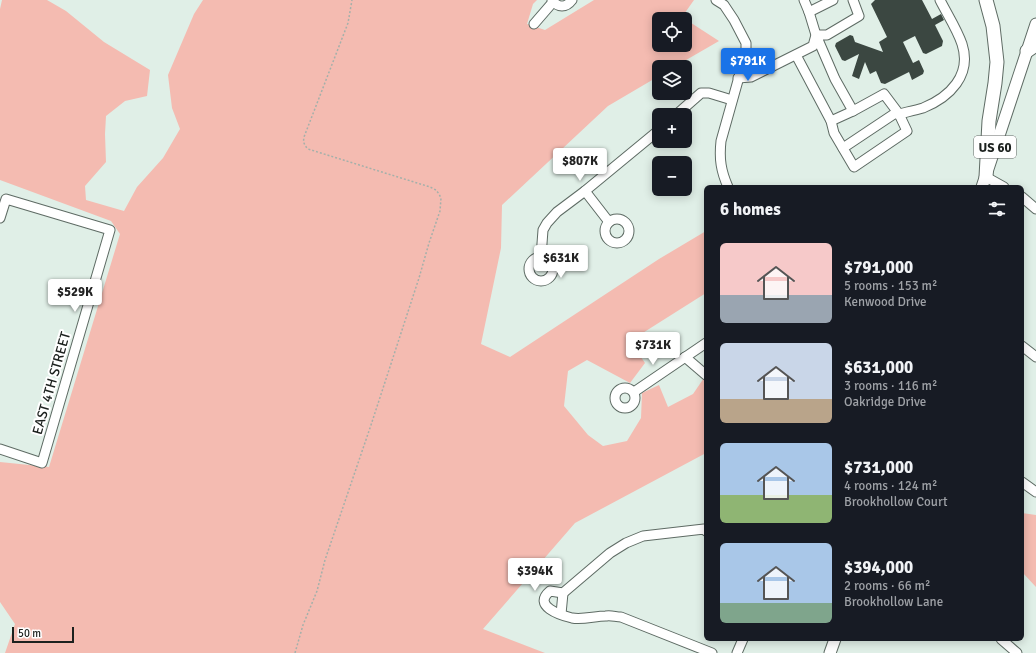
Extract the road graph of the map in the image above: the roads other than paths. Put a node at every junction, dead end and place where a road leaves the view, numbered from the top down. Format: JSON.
{"nodes":[{"id":1,"x":572,"y":0,"type":"edge"},
{"id":2,"x":716,"y":0,"type":"edge"},
{"id":3,"x":804,"y":0,"type":"edge"},
{"id":4,"x":833,"y":0,"type":"edge"},
{"id":5,"x":853,"y":0,"type":"edge"},
{"id":6,"x":940,"y":0,"type":"edge"},
{"id":7,"x":986,"y":0,"type":"edge"},
{"id":8,"x":552,"y":1,"type":"edge"},
{"id":9,"x":809,"y":12,"type":"junction"},
{"id":10,"x":534,"y":24,"type":"dead end"},
{"id":11,"x":1036,"y":24,"type":"edge"},
{"id":12,"x":816,"y":35,"type":"junction"},
{"id":13,"x":1031,"y":48,"type":"edge"},
{"id":14,"x":796,"y":55,"type":"junction"},
{"id":15,"x":738,"y":78,"type":"junction"},
{"id":16,"x":732,"y":100,"type":"junction"},
{"id":17,"x":684,"y":108,"type":"edge"},
{"id":18,"x":853,"y":111,"type":"junction"},
{"id":19,"x":899,"y":114,"type":"junction"},
{"id":20,"x":831,"y":121,"type":"junction"},
{"id":21,"x":652,"y":136,"type":"edge"},
{"id":22,"x":843,"y":148,"type":"junction"},
{"id":23,"x":984,"y":182,"type":"edge"},
{"id":24,"x":727,"y":185,"type":"edge"},
{"id":25,"x":996,"y":185,"type":"edge"},
{"id":26,"x":585,"y":191,"type":"junction"},
{"id":27,"x":1024,"y":199,"type":"edge"},
{"id":28,"x":1036,"y":208,"type":"edge"},
{"id":29,"x":0,"y":218,"type":"edge"},
{"id":30,"x":609,"y":222,"type":"dead end"},
{"id":31,"x":541,"y":257,"type":"dead end"},
{"id":32,"x":704,"y":344,"type":"edge"},
{"id":33,"x":1024,"y":348,"type":"edge"},
{"id":34,"x":685,"y":357,"type":"junction"},
{"id":35,"x":1036,"y":357,"type":"edge"},
{"id":36,"x":704,"y":373,"type":"edge"},
{"id":37,"x":634,"y":392,"type":"dead end"},
{"id":38,"x":0,"y":449,"type":"edge"},
{"id":39,"x":1024,"y":483,"type":"edge"},
{"id":40,"x":1036,"y":492,"type":"edge"},
{"id":41,"x":704,"y":529,"type":"edge"},
{"id":42,"x":563,"y":592,"type":"junction"},
{"id":43,"x":561,"y":614,"type":"junction"},
{"id":44,"x":742,"y":641,"type":"edge"},
{"id":45,"x":834,"y":641,"type":"edge"},
{"id":46,"x":1003,"y":641,"type":"edge"},
{"id":47,"x":712,"y":653,"type":"edge"},
{"id":48,"x":737,"y":653,"type":"edge"},
{"id":49,"x":830,"y":653,"type":"edge"},
{"id":50,"x":1017,"y":653,"type":"edge"}],
"edges":[{"from":1,"to":8,"type":"street"},
{"from":2,"to":15,"type":"street"},
{"from":3,"to":9,"type":"street"},
{"from":4,"to":9,"type":"street"},
{"from":5,"to":12,"type":"street"},
{"from":6,"to":19,"type":"street"},
{"from":7,"to":23,"type":"highway"},
{"from":8,"to":10,"type":"street"},
{"from":9,"to":12,"type":"street"},
{"from":11,"to":13,"type":"main road","number":"US 60"},
{"from":12,"to":14,"type":"street"},
{"from":12,"to":18,"type":"street"},
{"from":13,"to":23,"type":"main road","number":"US 60"},
{"from":14,"to":15,"type":"street"},
{"from":14,"to":20,"type":"street"},
{"from":15,"to":16,"type":"street"},
{"from":16,"to":17,"type":"street"},
{"from":16,"to":24,"type":"street"},
{"from":18,"to":19,"type":"street"},
{"from":18,"to":20,"type":"street"},
{"from":19,"to":22,"type":"street"},
{"from":19,"to":22,"type":"street"},
{"from":20,"to":22,"type":"street"},
{"from":21,"to":26,"type":"street"},
{"from":23,"to":25,"type":"street"},
{"from":26,"to":30,"type":"street"},
{"from":26,"to":31,"type":"street"},
{"from":27,"to":28,"type":"street"},
{"from":29,"to":38,"type":"street","name":"EAST 4TH STREET"},
{"from":32,"to":34,"type":"street"},
{"from":33,"to":35,"type":"street"},
{"from":34,"to":36,"type":"street"},
{"from":34,"to":37,"type":"street"},
{"from":39,"to":40,"type":"street"},
{"from":41,"to":42,"type":"street"},
{"from":42,"to":43,"type":"street"},
{"from":42,"to":43,"type":"street"},
{"from":43,"to":47,"type":"street"},
{"from":44,"to":48,"type":"street"},
{"from":45,"to":49,"type":"main road"},
{"from":46,"to":50,"type":"street"}]}
